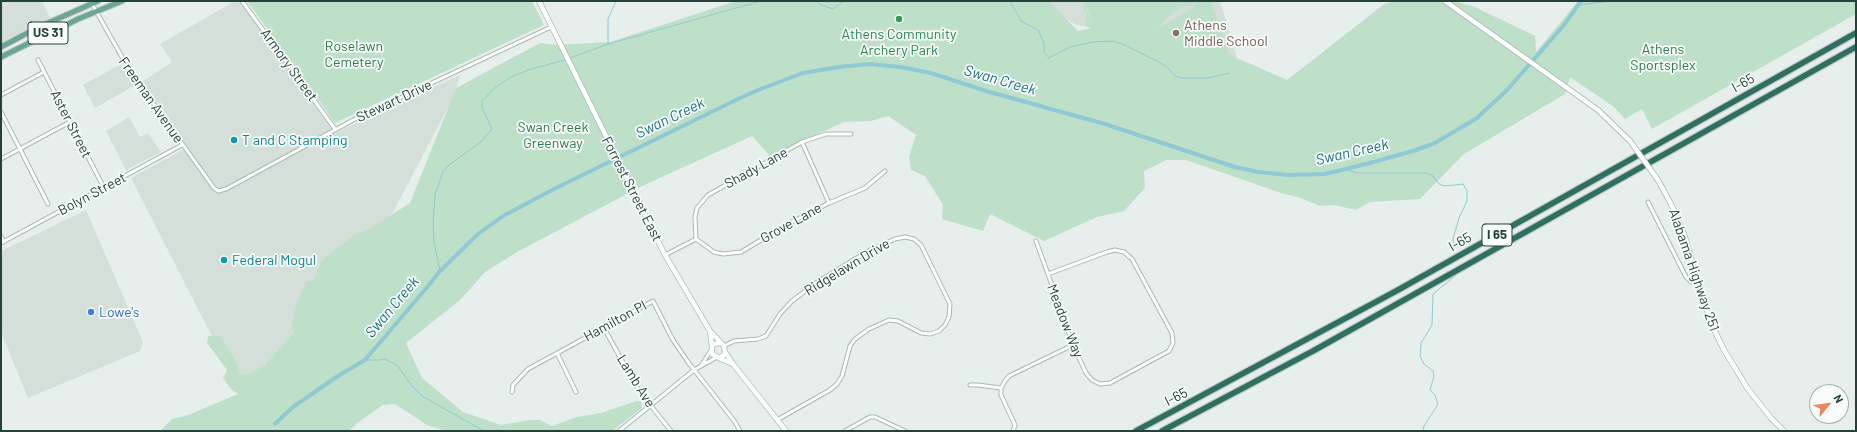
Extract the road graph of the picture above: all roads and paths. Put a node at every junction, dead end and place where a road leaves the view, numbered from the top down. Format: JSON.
{"nodes":[{"id":1,"x":98,"y":1,"type":"edge"},
{"id":2,"x":122,"y":1,"type":"edge"},
{"id":3,"x":242,"y":1,"type":"edge"},
{"id":4,"x":539,"y":1,"type":"edge"},
{"id":5,"x":1445,"y":1,"type":"edge"},
{"id":6,"x":92,"y":4,"type":"junction"},
{"id":7,"x":96,"y":11,"type":"junction"},
{"id":8,"x":551,"y":27,"type":"junction"},
{"id":9,"x":1856,"y":33,"type":"edge"},
{"id":10,"x":1,"y":47,"type":"edge"},
{"id":11,"x":1856,"y":47,"type":"edge"},
{"id":12,"x":1,"y":56,"type":"edge"},
{"id":13,"x":38,"y":60,"type":"dead end"},
{"id":14,"x":44,"y":72,"type":"junction"},
{"id":15,"x":1,"y":95,"type":"edge"},
{"id":16,"x":1,"y":112,"type":"edge"},
{"id":17,"x":70,"y":122,"type":"junction"},
{"id":18,"x":335,"y":129,"type":"junction"},
{"id":19,"x":851,"y":134,"type":"dead end"},
{"id":20,"x":802,"y":142,"type":"junction"},
{"id":21,"x":182,"y":145,"type":"junction"},
{"id":22,"x":19,"y":149,"type":"junction"},
{"id":23,"x":1,"y":159,"type":"edge"},
{"id":24,"x":885,"y":172,"type":"dead end"},
{"id":25,"x":104,"y":188,"type":"junction"},
{"id":26,"x":218,"y":191,"type":"joint"},
{"id":27,"x":1648,"y":202,"type":"dead end"},
{"id":28,"x":829,"y":203,"type":"junction"},
{"id":29,"x":48,"y":204,"type":"dead end"},
{"id":30,"x":1,"y":236,"type":"edge"},
{"id":31,"x":696,"y":239,"type":"junction"},
{"id":32,"x":2,"y":242,"type":"edge"},
{"id":33,"x":1036,"y":242,"type":"dead end"},
{"id":34,"x":665,"y":255,"type":"junction"},
{"id":35,"x":1048,"y":274,"type":"junction"},
{"id":36,"x":1697,"y":281,"type":"junction"},
{"id":37,"x":604,"y":328,"type":"junction"},
{"id":38,"x":710,"y":331,"type":"junction"},
{"id":39,"x":722,"y":345,"type":"junction"},
{"id":40,"x":1073,"y":345,"type":"junction"},
{"id":41,"x":711,"y":349,"type":"junction"},
{"id":42,"x":725,"y":352,"type":"junction"},
{"id":43,"x":557,"y":353,"type":"junction"},
{"id":44,"x":718,"y":357,"type":"junction"},
{"id":45,"x":733,"y":364,"type":"junction"},
{"id":46,"x":701,"y":366,"type":"junction"},
{"id":47,"x":694,"y":370,"type":"junction"},
{"id":48,"x":970,"y":386,"type":"dead end"},
{"id":49,"x":1001,"y":388,"type":"junction"},
{"id":50,"x":512,"y":392,"type":"dead end"},
{"id":51,"x":576,"y":392,"type":"dead end"},
{"id":52,"x":651,"y":406,"type":"junction"},
{"id":53,"x":777,"y":420,"type":"junction"},
{"id":54,"x":619,"y":431,"type":"edge"},
{"id":55,"x":671,"y":431,"type":"edge"},
{"id":56,"x":740,"y":431,"type":"edge"},
{"id":57,"x":786,"y":431,"type":"edge"},
{"id":58,"x":845,"y":431,"type":"edge"},
{"id":59,"x":905,"y":431,"type":"edge"},
{"id":60,"x":1013,"y":431,"type":"edge"},
{"id":61,"x":1136,"y":431,"type":"edge"},
{"id":62,"x":1162,"y":431,"type":"edge"},
{"id":63,"x":1784,"y":431,"type":"edge"}],
"edges":[{"from":1,"to":6,"type":"main road","number":"US 31"},
{"from":2,"to":7,"type":"main road","number":"US 31"},
{"from":3,"to":18,"type":"street","name":"Armory Street"},
{"from":4,"to":8,"type":"main road","name":"Forrest Street East"},
{"from":5,"to":36,"type":"main road","name":"Alabama Highway 251","bridge":true},
{"from":6,"to":7,"type":"street","name":"Freeman Avenue"},
{"from":6,"to":10,"type":"main road","number":"US 31"},
{"from":7,"to":12,"type":"main road","number":"US 31"},
{"from":7,"to":21,"type":"street","name":"Freeman Avenue"},
{"from":8,"to":18,"type":"street","name":"Stewart Drive"},
{"from":8,"to":34,"type":"main road","name":"Forrest Street East"},
{"from":9,"to":61,"type":"highway","name":"I-65","number":"I 65"},
{"from":11,"to":62,"type":"highway","number":"I 65"},
{"from":13,"to":14,"type":"street","name":"Aster Street"},
{"from":14,"to":15,"type":"street"},
{"from":14,"to":17,"type":"street","name":"Aster Street"},
{"from":16,"to":22,"type":"street"},
{"from":17,"to":22,"type":"street"},
{"from":17,"to":25,"type":"street","name":"Aster Street"},
{"from":18,"to":26,"type":"street","name":"Stewart Drive"},
{"from":19,"to":20,"type":"street","name":"Shady Lane"},
{"from":20,"to":28,"type":"street"},
{"from":20,"to":31,"type":"street","name":"Shady Lane"},
{"from":21,"to":25,"type":"street","name":"Bolyn Street"},
{"from":21,"to":26,"type":"street","name":"Freeman Avenue"},
{"from":22,"to":23,"type":"street"},
{"from":22,"to":29,"type":"street"},
{"from":24,"to":28,"type":"street","name":"Grove Lane"},
{"from":25,"to":32,"type":"street","name":"Bolyn Street"},
{"from":27,"to":36,"type":"street"},
{"from":28,"to":31,"type":"street","name":"Grove Lane"},
{"from":30,"to":32,"type":"street"},
{"from":31,"to":34,"type":"street"},
{"from":33,"to":35,"type":"street","name":"Meadow Way"},
{"from":34,"to":38,"type":"main road","name":"Forrest Street East"},
{"from":35,"to":40,"type":"street","name":"Meadow Way"},
{"from":35,"to":40,"type":"street","name":"Meadow Way"},
{"from":36,"to":63,"type":"main road","name":"Alabama Highway 251"},
{"from":37,"to":43,"type":"street","name":"Hamilton Pl"},
{"from":37,"to":47,"type":"street","name":"Hamilton Pl"},
{"from":37,"to":52,"type":"street","name":"Lamb Ave"},
{"from":38,"to":39,"type":"main road","name":"Forrest Street East"},
{"from":38,"to":41,"type":"main road","name":"Forrest Street East"},
{"from":39,"to":41,"type":"main road"},
{"from":39,"to":42,"type":"main road"},
{"from":39,"to":53,"type":"street","name":"Ridgelawn Drive"},
{"from":40,"to":49,"type":"street"},
{"from":41,"to":44,"type":"main road"},
{"from":41,"to":46,"type":"street"},
{"from":42,"to":44,"type":"main road"},
{"from":42,"to":45,"type":"main road"},
{"from":43,"to":50,"type":"street","name":"Hamilton Pl"},
{"from":43,"to":51,"type":"street"},
{"from":44,"to":45,"type":"main road"},
{"from":44,"to":46,"type":"street"},
{"from":45,"to":53,"type":"main road"},
{"from":46,"to":47,"type":"street"},
{"from":47,"to":52,"type":"street"},
{"from":47,"to":56,"type":"street","name":"Hamilton Pl"},
{"from":48,"to":49,"type":"street"},
{"from":49,"to":60,"type":"street"},
{"from":52,"to":54,"type":"street"},
{"from":52,"to":55,"type":"street","name":"Lamb Ave"},
{"from":53,"to":57,"type":"main road"},
{"from":58,"to":59,"type":"street"}]}
